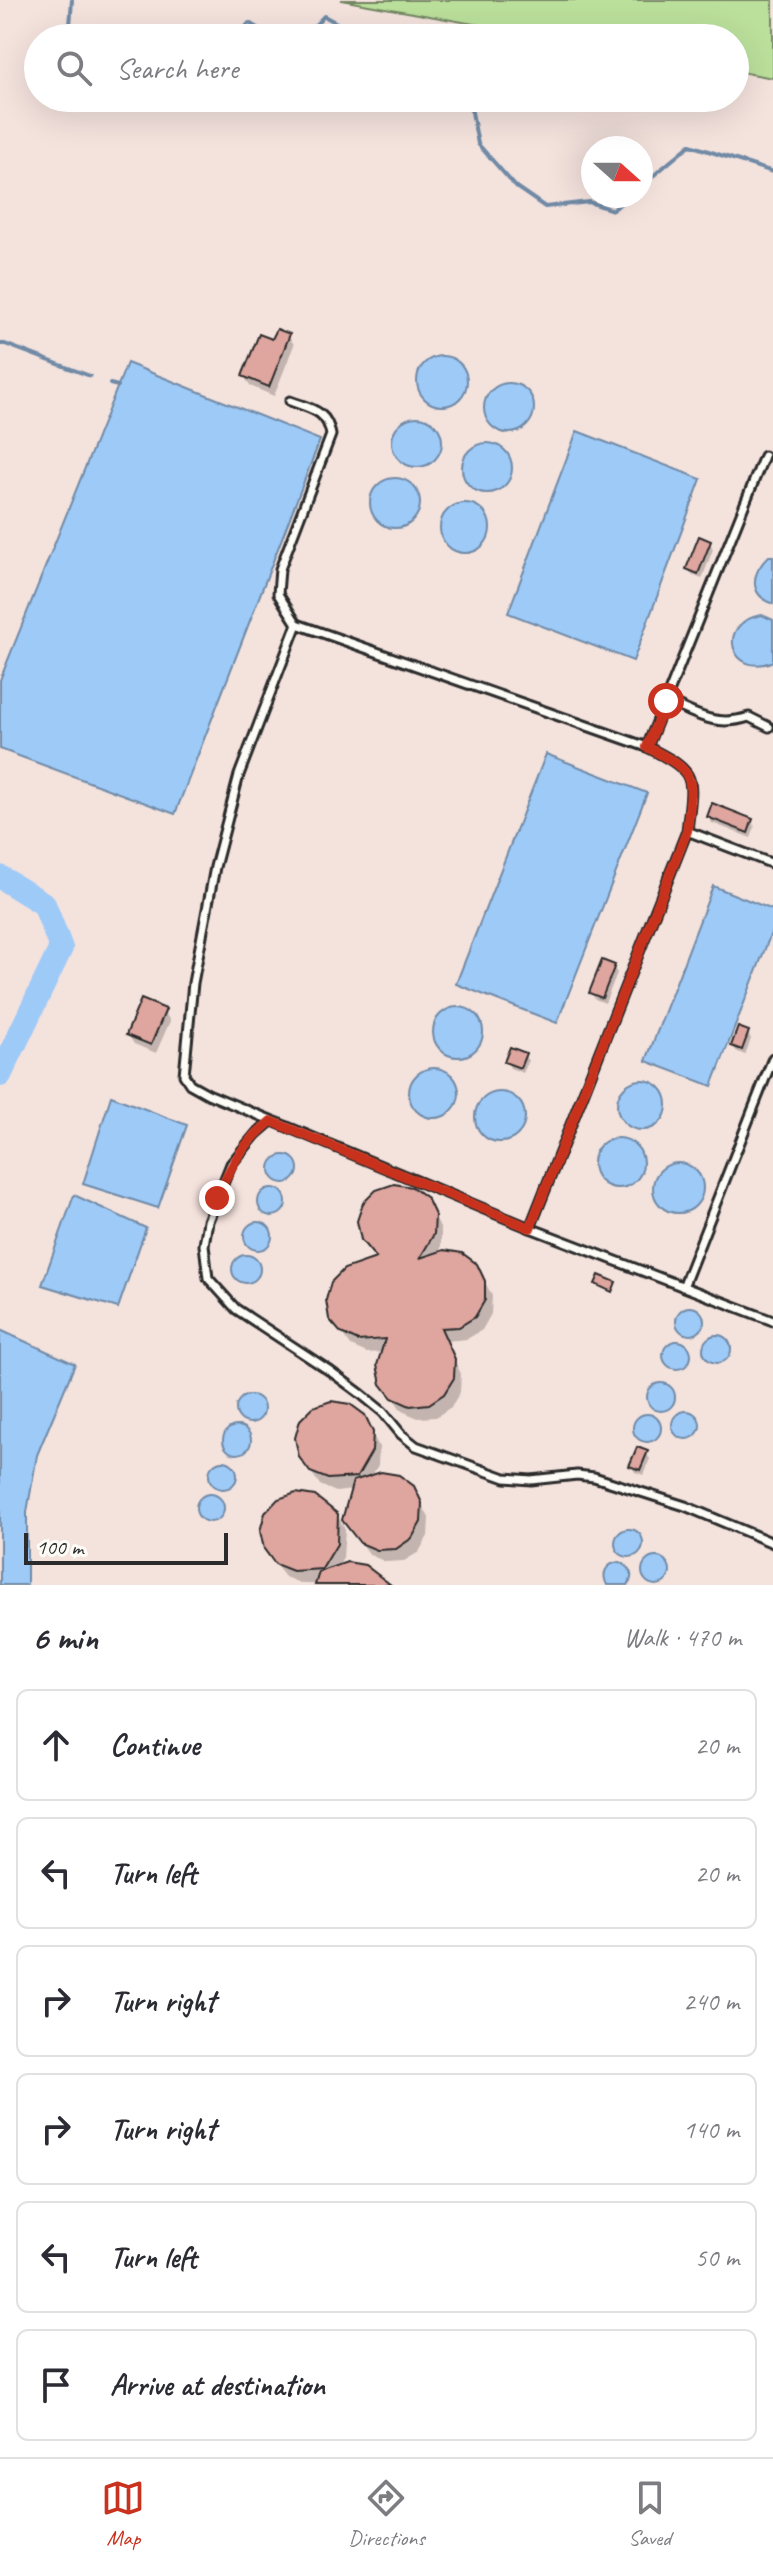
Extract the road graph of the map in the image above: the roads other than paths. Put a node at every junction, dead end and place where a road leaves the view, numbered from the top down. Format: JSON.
{"nodes":[{"id":1,"x":290,"y":401,"type":"dead end"},
{"id":2,"x":764,"y":456,"type":"dead end"},
{"id":3,"x":297,"y":624,"type":"junction"},
{"id":4,"x":666,"y":701,"type":"junction"},
{"id":5,"x":769,"y":727,"type":"dead end"},
{"id":6,"x":647,"y":747,"type":"junction"},
{"id":7,"x":687,"y":831,"type":"junction"},
{"id":8,"x":773,"y":864,"type":"edge"},
{"id":9,"x":773,"y":1058,"type":"edge"},
{"id":10,"x":271,"y":1121,"type":"junction"},
{"id":11,"x":530,"y":1228,"type":"junction"},
{"id":12,"x":683,"y":1287,"type":"junction"},
{"id":13,"x":773,"y":1321,"type":"edge"},
{"id":14,"x":773,"y":1543,"type":"edge"}],
"edges":[{"from":1,"to":3,"type":"lane"},
{"from":2,"to":4,"type":"lane"},
{"from":3,"to":6,"type":"lane"},
{"from":3,"to":10,"type":"lane"},
{"from":4,"to":5,"type":"lane"},
{"from":4,"to":6,"type":"lane"},
{"from":6,"to":7,"type":"lane"},
{"from":7,"to":8,"type":"lane"},
{"from":7,"to":11,"type":"lane"},
{"from":9,"to":12,"type":"lane"},
{"from":10,"to":11,"type":"lane"},
{"from":10,"to":14,"type":"lane"},
{"from":11,"to":12,"type":"lane"},
{"from":12,"to":13,"type":"lane"}]}
